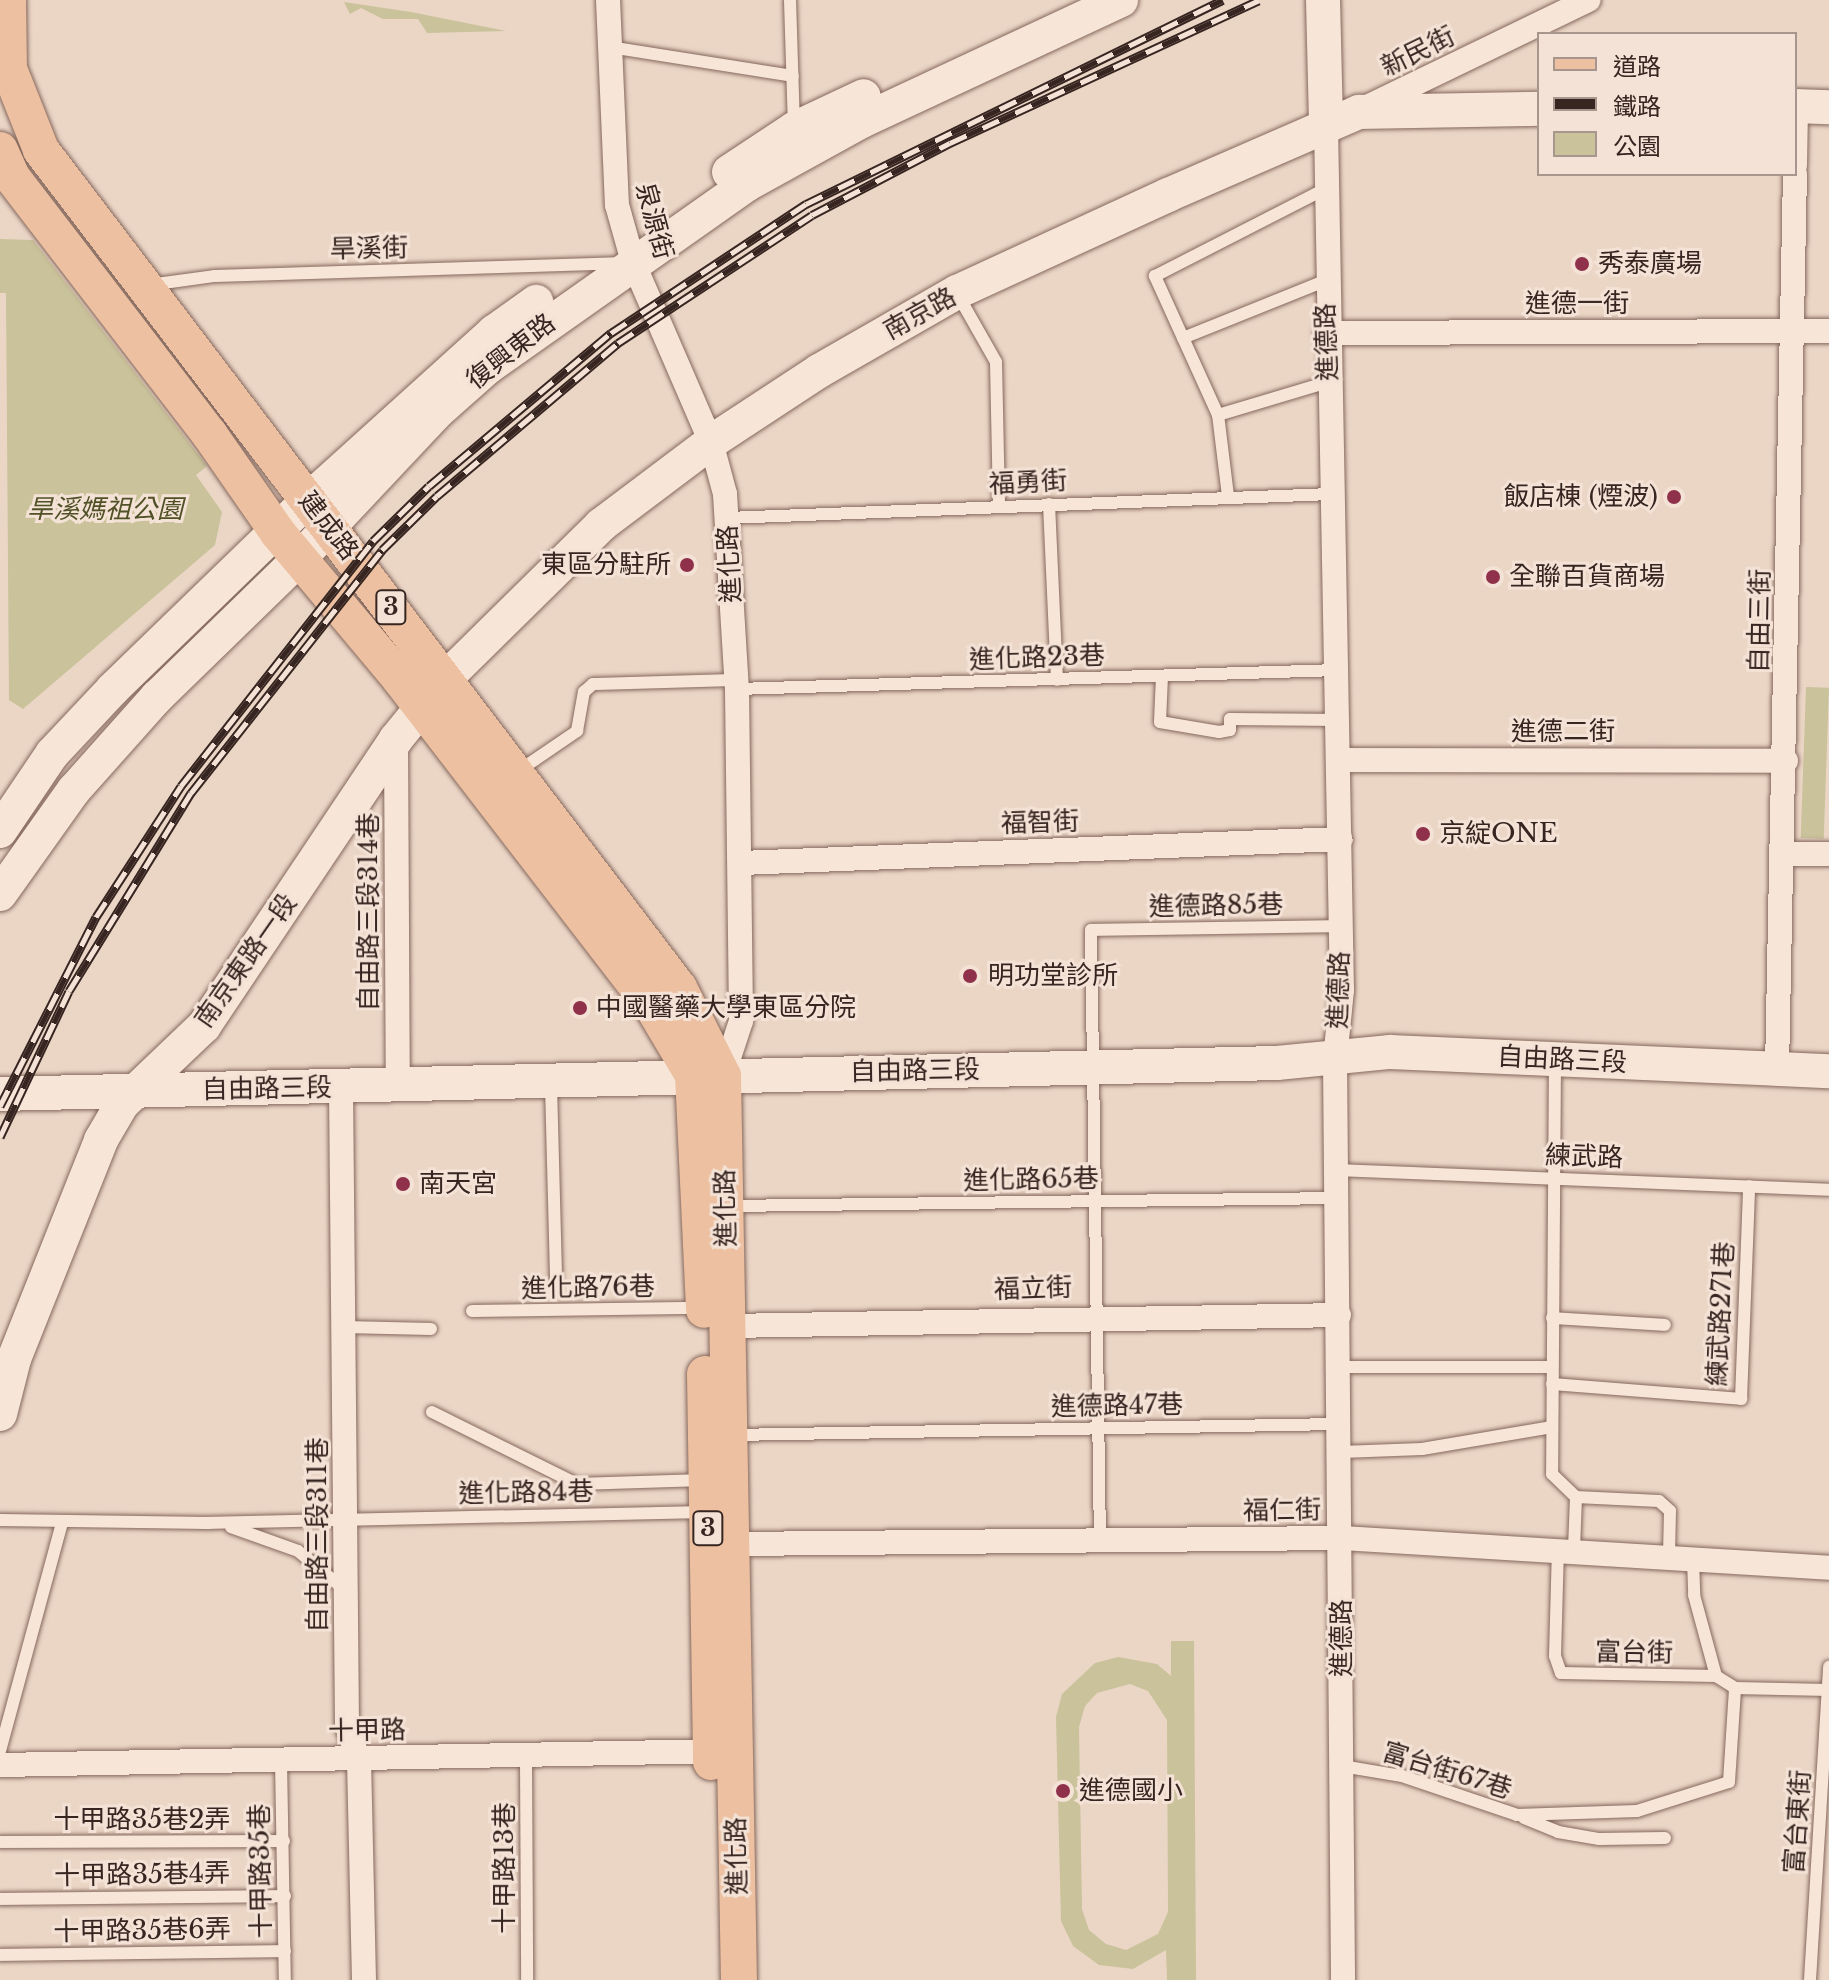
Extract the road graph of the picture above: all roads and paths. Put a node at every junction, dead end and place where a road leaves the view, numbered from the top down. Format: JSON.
{"nodes":[{"id":1,"x":8,"y":0,"type":"edge"},
{"id":2,"x":608,"y":0,"type":"edge"},
{"id":3,"x":790,"y":0,"type":"edge"},
{"id":4,"x":1066,"y":0,"type":"edge"},
{"id":5,"x":1121,"y":0,"type":"edge"},
{"id":6,"x":1323,"y":0,"type":"edge"},
{"id":7,"x":1588,"y":0,"type":"edge"},
{"id":8,"x":610,"y":47,"type":"junction"},
{"id":9,"x":793,"y":76,"type":"junction"},
{"id":10,"x":1797,"y":106,"type":"edge"},
{"id":11,"x":1829,"y":107,"type":"edge"},
{"id":12,"x":1537,"y":109,"type":"edge"},
{"id":13,"x":1359,"y":112,"type":"junction"},
{"id":14,"x":1326,"y":127,"type":"junction"},
{"id":15,"x":797,"y":142,"type":"junction"},
{"id":16,"x":41,"y":150,"type":"junction"},
{"id":17,"x":4,"y":171,"type":"edge"},
{"id":18,"x":1795,"y":176,"type":"edge"},
{"id":19,"x":1325,"y":189,"type":"junction"},
{"id":20,"x":630,"y":250,"type":"junction"},
{"id":21,"x":588,"y":266,"type":"junction"},
{"id":22,"x":1325,"y":281,"type":"junction"},
{"id":23,"x":957,"y":292,"type":"junction"},
{"id":24,"x":127,"y":295,"type":"junction"},
{"id":25,"x":1793,"y":331,"type":"junction"},
{"id":26,"x":1829,"y":331,"type":"edge"},
{"id":27,"x":1326,"y":333,"type":"junction"},
{"id":28,"x":1183,"y":338,"type":"junction"},
{"id":29,"x":1328,"y":382,"type":"junction"},
{"id":30,"x":1218,"y":415,"type":"junction"},
{"id":31,"x":711,"y":442,"type":"junction"},
{"id":32,"x":1332,"y":494,"type":"junction"},
{"id":33,"x":1228,"y":496,"type":"junction"},
{"id":34,"x":1049,"y":504,"type":"junction"},
{"id":35,"x":999,"y":507,"type":"junction"},
{"id":36,"x":317,"y":512,"type":"junction"},
{"id":37,"x":728,"y":518,"type":"junction"},
{"id":38,"x":289,"y":546,"type":"junction"},
{"id":39,"x":1339,"y":670,"type":"junction"},
{"id":40,"x":1162,"y":676,"type":"junction"},
{"id":41,"x":445,"y":679,"type":"junction"},
{"id":42,"x":1057,"y":680,"type":"junction"},
{"id":43,"x":736,"y":685,"type":"junction"},
{"id":44,"x":1339,"y":720,"type":"junction"},
{"id":45,"x":408,"y":725,"type":"junction"},
{"id":46,"x":1340,"y":760,"type":"junction"},
{"id":47,"x":1786,"y":761,"type":"junction"},
{"id":48,"x":513,"y":774,"type":"junction"},
{"id":49,"x":0,"y":831,"type":"edge"},
{"id":50,"x":1341,"y":839,"type":"junction"},
{"id":51,"x":1783,"y":854,"type":"junction"},
{"id":52,"x":1829,"y":854,"type":"edge"},
{"id":53,"x":11,"y":862,"type":"edge"},
{"id":54,"x":741,"y":863,"type":"junction"},
{"id":55,"x":0,"y":894,"type":"edge"},
{"id":56,"x":1341,"y":926,"type":"junction"},
{"id":57,"x":1335,"y":1059,"type":"junction"},
{"id":58,"x":1555,"y":1060,"type":"junction"},
{"id":59,"x":1093,"y":1066,"type":"junction"},
{"id":60,"x":1777,"y":1069,"type":"junction"},
{"id":61,"x":1829,"y":1071,"type":"edge"},
{"id":62,"x":708,"y":1076,"type":"junction"},
{"id":63,"x":551,"y":1081,"type":"junction"},
{"id":64,"x":398,"y":1084,"type":"junction"},
{"id":65,"x":341,"y":1087,"type":"junction"},
{"id":66,"x":139,"y":1091,"type":"junction"},
{"id":67,"x":0,"y":1094,"type":"edge"},
{"id":68,"x":1336,"y":1170,"type":"junction"},
{"id":69,"x":1553,"y":1178,"type":"junction"},
{"id":70,"x":1749,"y":1186,"type":"junction"},
{"id":71,"x":1829,"y":1190,"type":"edge"},
{"id":72,"x":1337,"y":1198,"type":"junction"},
{"id":73,"x":1097,"y":1202,"type":"junction"},
{"id":74,"x":725,"y":1206,"type":"junction"},
{"id":75,"x":556,"y":1282,"type":"dead end"},
{"id":76,"x":472,"y":1311,"type":"dead end"},
{"id":77,"x":1339,"y":1315,"type":"junction"},
{"id":78,"x":1099,"y":1316,"type":"junction"},
{"id":79,"x":716,"y":1317,"type":"junction"},
{"id":80,"x":1552,"y":1318,"type":"junction"},
{"id":81,"x":1665,"y":1325,"type":"dead end"},
{"id":82,"x":344,"y":1327,"type":"junction"},
{"id":83,"x":431,"y":1329,"type":"dead end"},
{"id":84,"x":1340,"y":1367,"type":"junction"},
{"id":85,"x":1552,"y":1367,"type":"junction"},
{"id":86,"x":1552,"y":1384,"type":"junction"},
{"id":87,"x":432,"y":1412,"type":"dead end"},
{"id":88,"x":0,"y":1414,"type":"edge"},
{"id":89,"x":1340,"y":1424,"type":"junction"},
{"id":90,"x":1552,"y":1427,"type":"junction"},
{"id":91,"x":1100,"y":1428,"type":"junction"},
{"id":92,"x":732,"y":1435,"type":"junction"},
{"id":93,"x":1341,"y":1452,"type":"junction"},
{"id":94,"x":708,"y":1496,"type":"junction"},
{"id":95,"x":1576,"y":1497,"type":"junction"},
{"id":96,"x":346,"y":1518,"type":"junction"},
{"id":97,"x":0,"y":1520,"type":"edge"},
{"id":98,"x":62,"y":1523,"type":"junction"},
{"id":99,"x":203,"y":1523,"type":"junction"},
{"id":100,"x":1342,"y":1538,"type":"junction"},
{"id":101,"x":1100,"y":1543,"type":"junction"},
{"id":102,"x":735,"y":1544,"type":"junction"},
{"id":103,"x":1566,"y":1549,"type":"junction"},
{"id":104,"x":1681,"y":1557,"type":"junction"},
{"id":105,"x":1829,"y":1568,"type":"edge"},
{"id":106,"x":347,"y":1592,"type":"junction"},
{"id":107,"x":1829,"y":1667,"type":"edge"},
{"id":108,"x":1716,"y":1676,"type":"junction"},
{"id":109,"x":1735,"y":1688,"type":"junction"},
{"id":110,"x":1828,"y":1690,"type":"edge"},
{"id":111,"x":0,"y":1751,"type":"edge"},
{"id":112,"x":723,"y":1751,"type":"junction"},
{"id":113,"x":526,"y":1757,"type":"junction"},
{"id":114,"x":359,"y":1760,"type":"junction"},
{"id":115,"x":281,"y":1761,"type":"junction"},
{"id":116,"x":0,"y":1765,"type":"edge"},
{"id":117,"x":1342,"y":1766,"type":"junction"},
{"id":118,"x":1517,"y":1815,"type":"junction"},
{"id":119,"x":1665,"y":1838,"type":"dead end"},
{"id":120,"x":284,"y":1841,"type":"junction"},
{"id":121,"x":0,"y":1842,"type":"edge"},
{"id":122,"x":285,"y":1896,"type":"junction"},
{"id":123,"x":0,"y":1899,"type":"edge"},
{"id":124,"x":285,"y":1951,"type":"junction"},
{"id":125,"x":0,"y":1955,"type":"edge"},
{"id":126,"x":285,"y":1980,"type":"edge"},
{"id":127,"x":364,"y":1980,"type":"edge"},
{"id":128,"x":527,"y":1980,"type":"edge"},
{"id":129,"x":714,"y":1980,"type":"edge"},
{"id":130,"x":739,"y":1980,"type":"edge"},
{"id":131,"x":1343,"y":1980,"type":"edge"},
{"id":132,"x":1810,"y":1980,"type":"edge"}],
"edges":[{"from":1,"to":16,"type":"main road","name":"建成路","number":"3"},
{"from":2,"to":8,"type":"street","name":"泉源街"},
{"from":3,"to":9,"type":"lane"},
{"from":4,"to":15,"type":"street","name":"復興東路"},
{"from":5,"to":15,"type":"street","name":"復興東路"},
{"from":6,"to":14,"type":"street","name":"進德路"},
{"from":7,"to":13,"type":"street","name":"新民街"},
{"from":8,"to":9,"type":"lane"},
{"from":8,"to":20,"type":"street","name":"泉源街"},
{"from":9,"to":15,"type":"lane"},
{"from":10,"to":11,"type":"street"},
{"from":12,"to":13,"type":"street","name":"南京路"},
{"from":13,"to":14,"type":"street","name":"南京路"},
{"from":14,"to":19,"type":"street","name":"進德路"},
{"from":14,"to":23,"type":"street","name":"南京路"},
{"from":15,"to":20,"type":"street","name":"復興東路"},
{"from":16,"to":17,"type":"street"},
{"from":16,"to":24,"type":"main road","name":"建成路","number":"3"},
{"from":17,"to":24,"type":"main road","name":"建成路","number":"3"},
{"from":18,"to":25,"type":"street","name":"自由三街"},
{"from":19,"to":22,"type":"street","name":"進德路"},
{"from":19,"to":28,"type":"lane"},
{"from":20,"to":21,"type":"street","name":"復興東路"},
{"from":20,"to":31,"type":"street","name":"泉源街"},
{"from":20,"to":36,"type":"street","name":"復興東路"},
{"from":21,"to":24,"type":"lane","name":"旱溪街"},
{"from":21,"to":36,"type":"street","name":"復興東路"},
{"from":22,"to":27,"type":"street","name":"進德路"},
{"from":22,"to":28,"type":"lane"},
{"from":23,"to":31,"type":"street","name":"南京路"},
{"from":23,"to":35,"type":"lane"},
{"from":24,"to":36,"type":"main road","name":"建成路","number":"3"},
{"from":24,"to":38,"type":"main road","name":"建成路","number":"3"},
{"from":25,"to":26,"type":"street","name":"進德一街"},
{"from":25,"to":27,"type":"street","name":"進德一街"},
{"from":25,"to":47,"type":"street","name":"自由三街"},
{"from":27,"to":29,"type":"street","name":"進德路"},
{"from":28,"to":30,"type":"lane"},
{"from":29,"to":30,"type":"lane"},
{"from":29,"to":32,"type":"street","name":"進德路"},
{"from":30,"to":33,"type":"lane"},
{"from":31,"to":37,"type":"street","name":"進化路"},
{"from":31,"to":41,"type":"street","name":"南京路"},
{"from":32,"to":33,"type":"lane","name":"福勇街"},
{"from":32,"to":39,"type":"street","name":"進德路"},
{"from":33,"to":34,"type":"lane","name":"福勇街"},
{"from":34,"to":35,"type":"lane","name":"福勇街"},
{"from":34,"to":42,"type":"lane"},
{"from":35,"to":37,"type":"lane","name":"福勇街"},
{"from":36,"to":38,"type":"street","name":"復興東路"},
{"from":36,"to":41,"type":"main road","name":"建成路","number":"3"},
{"from":37,"to":43,"type":"street","name":"進化路"},
{"from":38,"to":45,"type":"main road","name":"建成路","number":"3"},
{"from":38,"to":49,"type":"street","name":"復興東路"},
{"from":38,"to":53,"type":"street","name":"復興東路"},
{"from":39,"to":40,"type":"lane","name":"進化路23巷"},
{"from":39,"to":44,"type":"street","name":"進德路"},
{"from":40,"to":42,"type":"lane","name":"進化路23巷"},
{"from":40,"to":44,"type":"lane"},
{"from":41,"to":45,"type":"street","name":"南京路"},
{"from":41,"to":48,"type":"main road","name":"建成路","number":"3"},
{"from":42,"to":43,"type":"lane","name":"進化路23巷"},
{"from":43,"to":48,"type":"lane","name":"進化路23巷"},
{"from":43,"to":54,"type":"street","name":"進化路"},
{"from":44,"to":46,"type":"street","name":"進德路"},
{"from":45,"to":62,"type":"main road","name":"建成路","number":"3"},
{"from":45,"to":64,"type":"street","name":"自由路三段314巷"},
{"from":45,"to":66,"type":"street","name":"南京東路一段"},
{"from":46,"to":47,"type":"street","name":"進德二街"},
{"from":46,"to":50,"type":"street","name":"進德路"},
{"from":47,"to":51,"type":"street","name":"自由三街"},
{"from":48,"to":62,"type":"main road","name":"建成路","number":"3"},
{"from":50,"to":54,"type":"street","name":"福智街"},
{"from":50,"to":56,"type":"street","name":"進德路"},
{"from":51,"to":52,"type":"street"},
{"from":51,"to":60,"type":"street","name":"自由三街"},
{"from":53,"to":55,"type":"street","name":"復興東路"},
{"from":54,"to":62,"type":"street","name":"進化路"},
{"from":56,"to":57,"type":"street","name":"進德路"},
{"from":56,"to":59,"type":"lane","name":"進德路85巷"},
{"from":57,"to":58,"type":"street","name":"自由路三段"},
{"from":57,"to":59,"type":"street","name":"自由路三段"},
{"from":57,"to":68,"type":"street","name":"進德路"},
{"from":58,"to":60,"type":"street","name":"自由路三段"},
{"from":58,"to":69,"type":"lane"},
{"from":59,"to":62,"type":"street","name":"自由路三段"},
{"from":59,"to":73,"type":"lane"},
{"from":60,"to":61,"type":"street","name":"自由路三段"},
{"from":62,"to":63,"type":"street","name":"自由路三段"},
{"from":62,"to":74,"type":"main road","name":"進化路","number":"3"},
{"from":62,"to":79,"type":"main road","name":"進化路","number":"3"},
{"from":63,"to":64,"type":"street","name":"自由路三段"},
{"from":63,"to":75,"type":"lane"},
{"from":64,"to":65,"type":"street","name":"自由路三段"},
{"from":65,"to":66,"type":"street","name":"自由路三段"},
{"from":65,"to":82,"type":"street","name":"自由路三段311巷"},
{"from":66,"to":67,"type":"street","name":"自由路三段"},
{"from":66,"to":88,"type":"street","name":"南京東路一段"},
{"from":68,"to":69,"type":"lane","name":"練武路"},
{"from":68,"to":72,"type":"street","name":"進德路"},
{"from":69,"to":70,"type":"lane","name":"練武路"},
{"from":69,"to":80,"type":"lane"},
{"from":70,"to":71,"type":"lane","name":"練武路"},
{"from":70,"to":86,"type":"lane","name":"練武路271巷"},
{"from":72,"to":73,"type":"lane","name":"進化路65巷"},
{"from":72,"to":77,"type":"street","name":"進德路"},
{"from":73,"to":74,"type":"lane","name":"進化路65巷"},
{"from":73,"to":78,"type":"lane"},
{"from":74,"to":79,"type":"main road","name":"進化路","number":"3"},
{"from":76,"to":79,"type":"lane","name":"進化路76巷"},
{"from":77,"to":78,"type":"street","name":"福立街"},
{"from":77,"to":84,"type":"street","name":"進德路"},
{"from":78,"to":79,"type":"street","name":"福立街"},
{"from":78,"to":91,"type":"lane"},
{"from":79,"to":92,"type":"main road","name":"進化路","number":"3"},
{"from":79,"to":94,"type":"main road","name":"進化路","number":"3"},
{"from":80,"to":81,"type":"lane"},
{"from":80,"to":85,"type":"lane"},
{"from":82,"to":83,"type":"lane"},
{"from":82,"to":96,"type":"street","name":"自由路三段311巷"},
{"from":84,"to":85,"type":"lane"},
{"from":84,"to":89,"type":"street","name":"進德路"},
{"from":85,"to":86,"type":"lane"},
{"from":86,"to":90,"type":"lane"},
{"from":87,"to":94,"type":"lane","name":"進化路84巷"},
{"from":89,"to":91,"type":"lane","name":"進德路47巷"},
{"from":89,"to":93,"type":"street","name":"進德路"},
{"from":90,"to":93,"type":"lane"},
{"from":90,"to":95,"type":"lane"},
{"from":91,"to":92,"type":"lane","name":"進德路47巷"},
{"from":91,"to":101,"type":"lane"},
{"from":92,"to":102,"type":"main road","name":"進化路","number":"3"},
{"from":93,"to":100,"type":"street","name":"進德路"},
{"from":94,"to":96,"type":"lane","name":"進化路84巷"},
{"from":94,"to":112,"type":"main road","name":"進化路","number":"3"},
{"from":95,"to":103,"type":"lane"},
{"from":95,"to":104,"type":"lane"},
{"from":96,"to":99,"type":"lane","name":"進化路84巷"},
{"from":96,"to":106,"type":"street","name":"自由路三段311巷"},
{"from":97,"to":98,"type":"lane"},
{"from":98,"to":99,"type":"lane"},
{"from":98,"to":111,"type":"lane"},
{"from":99,"to":106,"type":"lane"},
{"from":100,"to":101,"type":"street","name":"福仁街"},
{"from":100,"to":103,"type":"street","name":"福仁街"},
{"from":100,"to":117,"type":"street","name":"進德路"},
{"from":101,"to":102,"type":"street","name":"福仁街"},
{"from":102,"to":112,"type":"main road","name":"進化路","number":"3"},
{"from":103,"to":104,"type":"street","name":"福仁街"},
{"from":103,"to":108,"type":"lane","name":"富台街"},
{"from":104,"to":105,"type":"street","name":"福仁街"},
{"from":104,"to":108,"type":"lane"},
{"from":106,"to":114,"type":"street","name":"自由路三段311巷"},
{"from":107,"to":110,"type":"lane","name":"富台東街"},
{"from":108,"to":109,"type":"lane"},
{"from":109,"to":110,"type":"lane"},
{"from":109,"to":118,"type":"lane","name":"富台街67巷"},
{"from":110,"to":132,"type":"lane","name":"富台東街"},
{"from":112,"to":113,"type":"street","name":"十甲路"},
{"from":112,"to":129,"type":"main road","name":"進化路","number":"3"},
{"from":112,"to":130,"type":"main road","name":"進化路","number":"3"},
{"from":113,"to":114,"type":"street","name":"十甲路"},
{"from":113,"to":128,"type":"lane","name":"十甲路13巷"},
{"from":114,"to":115,"type":"street","name":"十甲路"},
{"from":114,"to":127,"type":"street","name":"自由路三段311巷"},
{"from":115,"to":116,"type":"street","name":"十甲路"},
{"from":115,"to":120,"type":"lane","name":"十甲路35巷"},
{"from":117,"to":118,"type":"lane","name":"富台街67巷"},
{"from":117,"to":131,"type":"street","name":"進德路"},
{"from":118,"to":119,"type":"lane"},
{"from":120,"to":121,"type":"lane","name":"十甲路35巷2弄"},
{"from":120,"to":122,"type":"lane","name":"十甲路35巷"},
{"from":122,"to":123,"type":"lane","name":"十甲路35巷4弄"},
{"from":122,"to":124,"type":"lane","name":"十甲路35巷"},
{"from":124,"to":125,"type":"lane","name":"十甲路35巷6弄"},
{"from":124,"to":126,"type":"lane","name":"十甲路35巷"}]}
